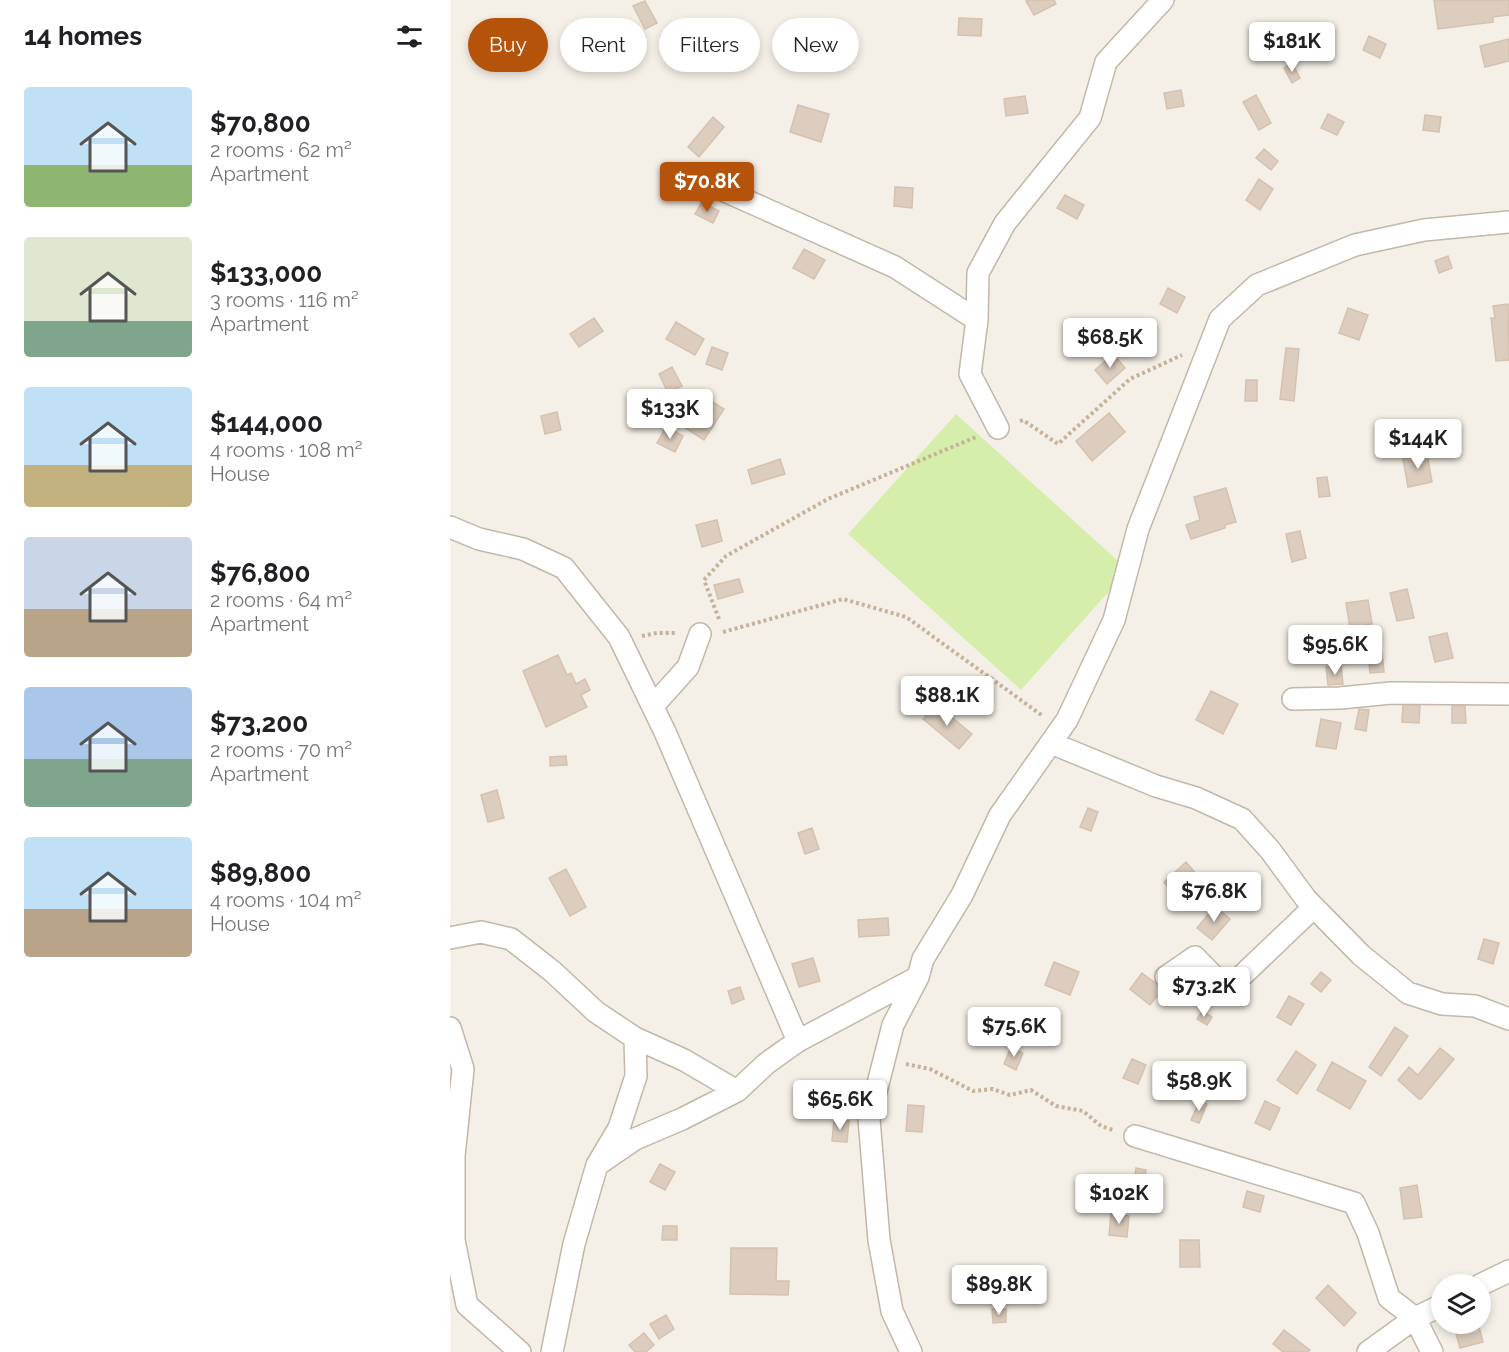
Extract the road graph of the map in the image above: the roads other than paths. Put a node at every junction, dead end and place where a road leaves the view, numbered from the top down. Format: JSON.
{"nodes":[{"id":1,"x":1163,"y":0,"type":"edge"},
{"id":2,"x":687,"y":174,"type":"dead end"},
{"id":3,"x":1509,"y":222,"type":"edge"},
{"id":4,"x":977,"y":320,"type":"junction"},
{"id":5,"x":998,"y":428,"type":"road end"},
{"id":6,"x":450,"y":527,"type":"edge"},
{"id":7,"x":700,"y":634,"type":"road end"},
{"id":8,"x":1509,"y":694,"type":"edge"},
{"id":9,"x":1293,"y":699,"type":"dead end"},
{"id":10,"x":652,"y":706,"type":"junction"},
{"id":11,"x":1056,"y":736,"type":"junction"},
{"id":12,"x":1314,"y":907,"type":"junction"},
{"id":13,"x":450,"y":938,"type":"edge"},
{"id":14,"x":918,"y":977,"type":"junction"},
{"id":15,"x":1166,"y":977,"type":"dead end"},
{"id":16,"x":1509,"y":1019,"type":"edge"},
{"id":17,"x":450,"y":1028,"type":"edge"},
{"id":18,"x":635,"y":1038,"type":"junction"},
{"id":19,"x":798,"y":1041,"type":"junction"},
{"id":20,"x":737,"y":1091,"type":"junction"},
{"id":21,"x":1136,"y":1136,"type":"road end"},
{"id":22,"x":597,"y":1166,"type":"junction"},
{"id":23,"x":1509,"y":1271,"type":"edge"},
{"id":24,"x":1491,"y":1280,"type":"edge"},
{"id":25,"x":1431,"y":1310,"type":"edge"},
{"id":26,"x":1415,"y":1318,"type":"junction"},
{"id":27,"x":520,"y":1352,"type":"edge"},
{"id":28,"x":552,"y":1352,"type":"edge"},
{"id":29,"x":911,"y":1352,"type":"edge"},
{"id":30,"x":1368,"y":1352,"type":"edge"},
{"id":31,"x":1432,"y":1352,"type":"edge"}],
"edges":[{"from":1,"to":4,"type":"street"},
{"from":2,"to":4,"type":"street"},
{"from":3,"to":11,"type":"street"},
{"from":4,"to":5,"type":"street"},
{"from":6,"to":10,"type":"street"},
{"from":7,"to":10,"type":"street"},
{"from":8,"to":9,"type":"street"},
{"from":10,"to":19,"type":"street"},
{"from":11,"to":12,"type":"street"},
{"from":11,"to":14,"type":"street"},
{"from":12,"to":15,"type":"street"},
{"from":12,"to":16,"type":"street"},
{"from":13,"to":18,"type":"street"},
{"from":14,"to":19,"type":"street"},
{"from":14,"to":29,"type":"street"},
{"from":17,"to":27,"type":"street"},
{"from":18,"to":20,"type":"street"},
{"from":18,"to":22,"type":"street"},
{"from":19,"to":20,"type":"street"},
{"from":20,"to":22,"type":"street"},
{"from":21,"to":26,"type":"street"},
{"from":22,"to":28,"type":"street"},
{"from":23,"to":24,"type":"street"},
{"from":25,"to":26,"type":"street"},
{"from":26,"to":30,"type":"street"},
{"from":26,"to":31,"type":"street"}]}
